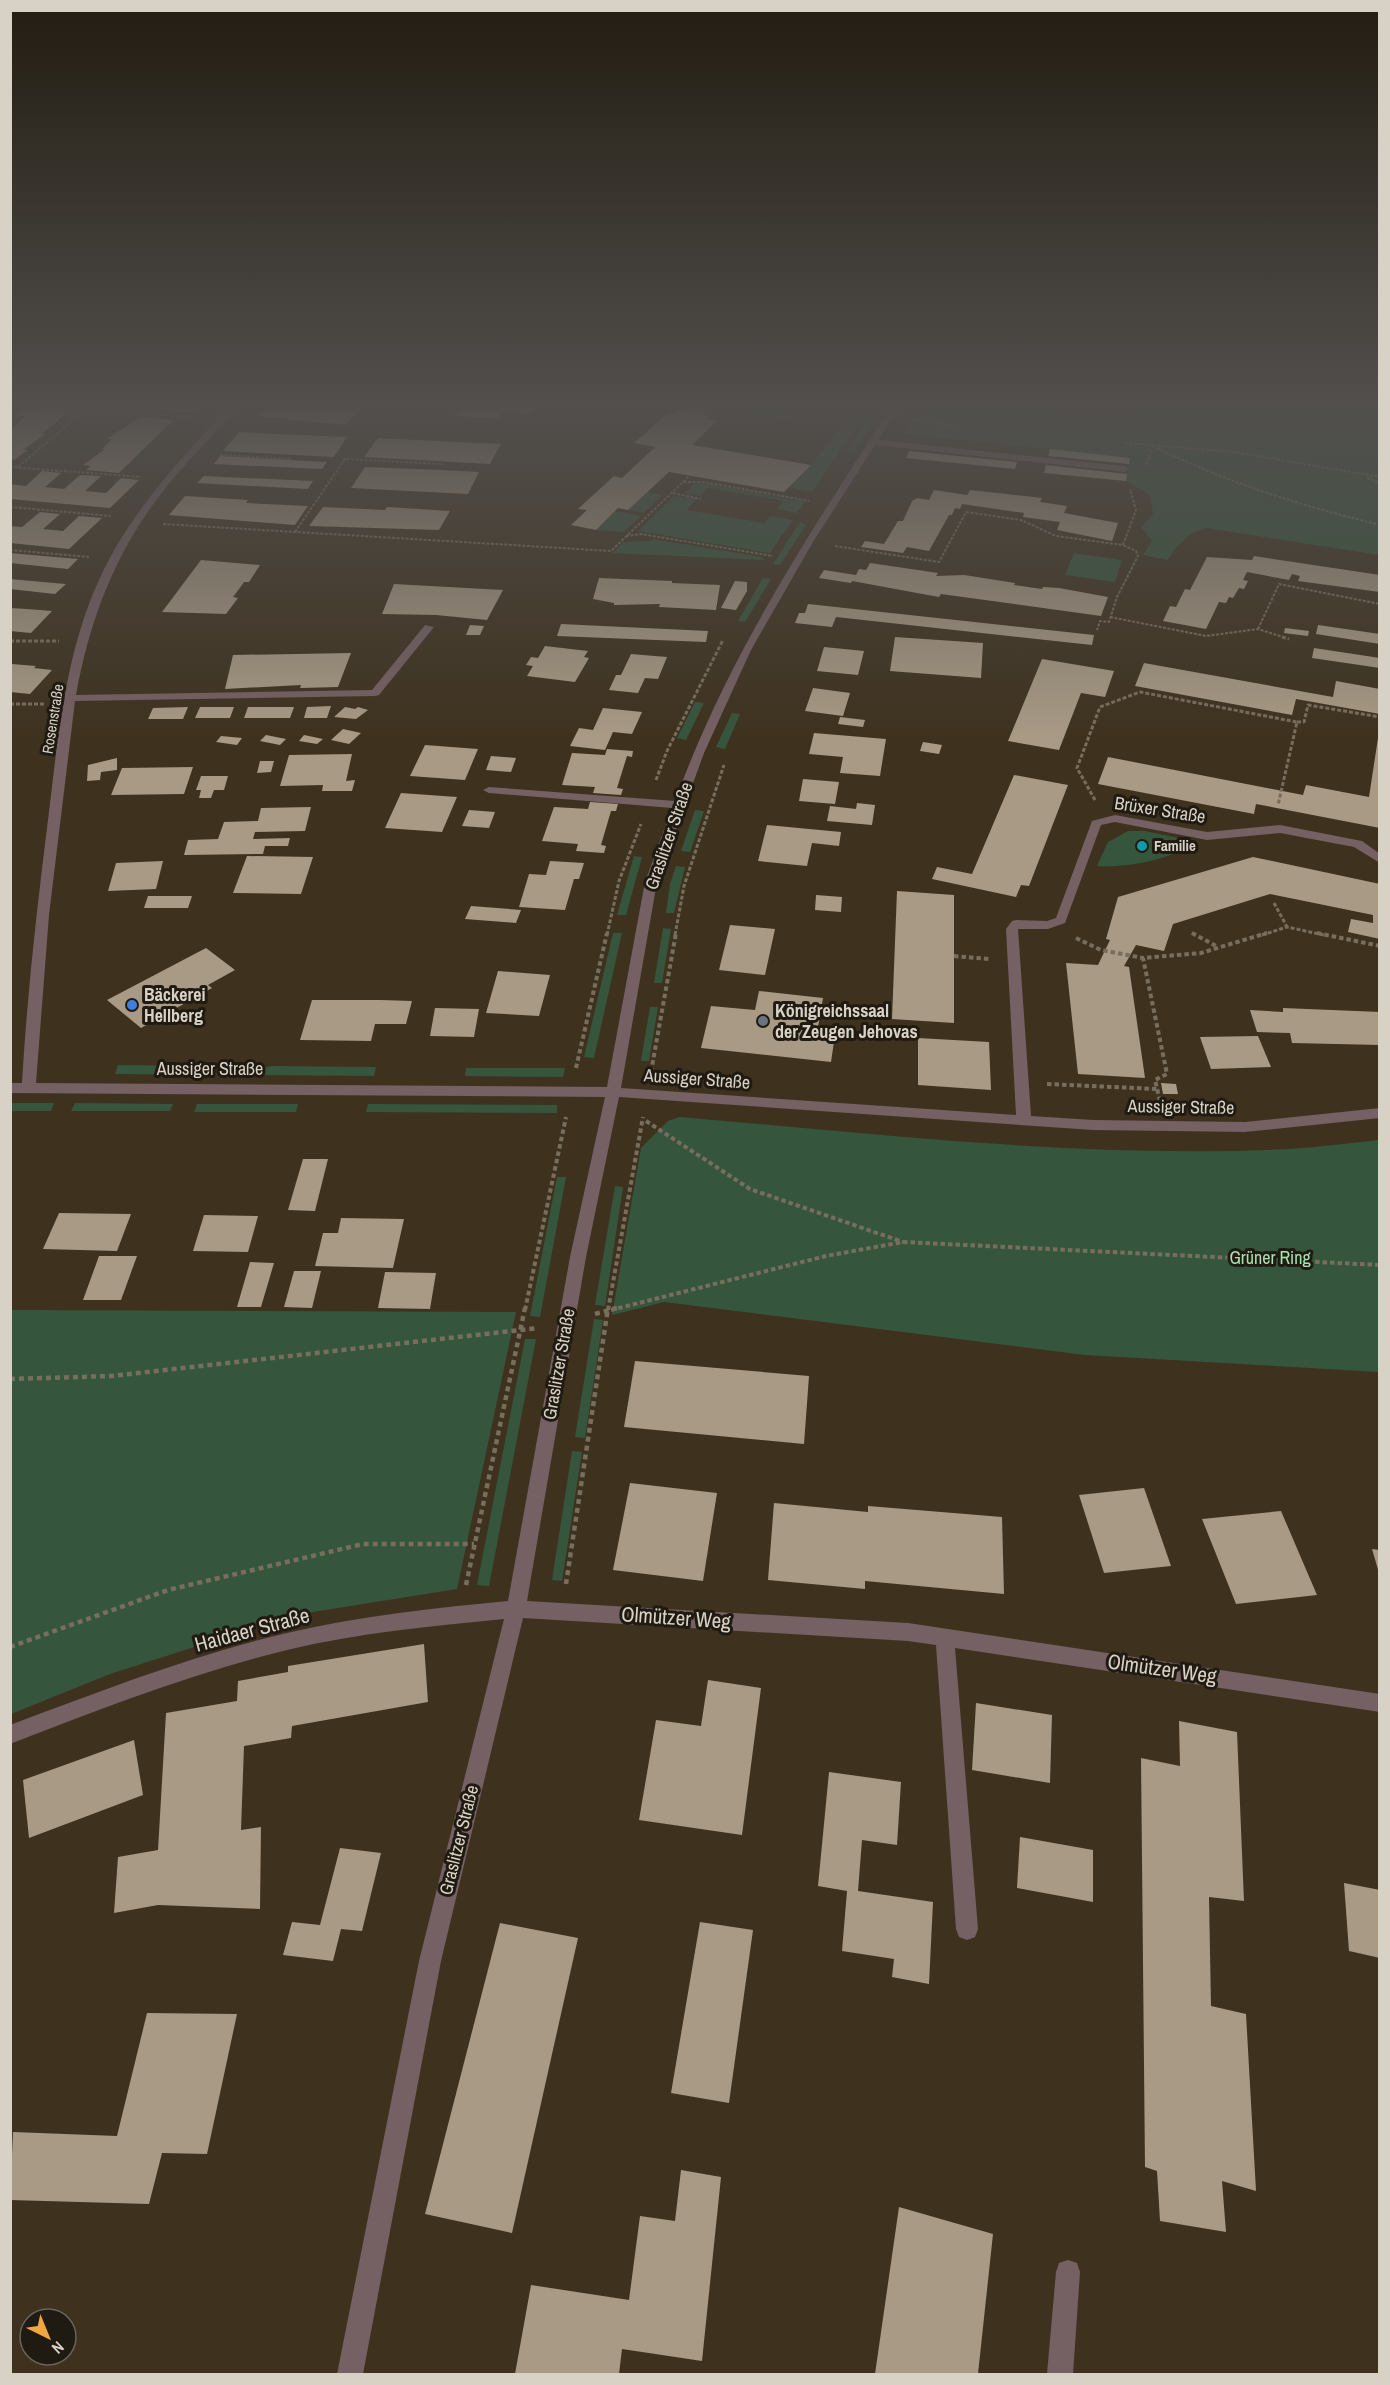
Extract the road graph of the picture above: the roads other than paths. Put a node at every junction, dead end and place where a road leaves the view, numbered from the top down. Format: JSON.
{"nodes":[{"id":1,"x":142,"y":514,"type":"edge"},
{"id":2,"x":826,"y":514,"type":"edge"},
{"id":3,"x":429,"y":627,"type":"dead end"},
{"id":4,"x":70,"y":701,"type":"junction"},
{"id":5,"x":489,"y":790,"type":"dead end"},
{"id":6,"x":679,"y":805,"type":"junction"},
{"id":7,"x":1380,"y":860,"type":"edge"},
{"id":8,"x":10,"y":1088,"type":"edge"},
{"id":9,"x":29,"y":1088,"type":"junction"},
{"id":10,"x":612,"y":1092,"type":"junction"},
{"id":11,"x":1380,"y":1113,"type":"edge"},
{"id":12,"x":1024,"y":1121,"type":"junction"},
{"id":13,"x":516,"y":1609,"type":"junction"},
{"id":14,"x":945,"y":1638,"type":"junction"},
{"id":15,"x":1380,"y":1703,"type":"edge"},
{"id":16,"x":10,"y":1735,"type":"edge"},
{"id":17,"x":967,"y":1929,"type":"dead end"},
{"id":18,"x":1068,"y":2272,"type":"dead end"},
{"id":19,"x":350,"y":2374,"type":"edge"},
{"id":20,"x":1060,"y":2374,"type":"edge"}],
"edges":[{"from":1,"to":4,"type":"street","name":"Rosenstraße"},
{"from":2,"to":6,"type":"street","name":"Graslitzer Straße"},
{"from":3,"to":4,"type":"street"},
{"from":4,"to":9,"type":"street","name":"Rosenstraße"},
{"from":5,"to":6,"type":"street"},
{"from":6,"to":10,"type":"street","name":"Graslitzer Straße"},
{"from":7,"to":12,"type":"street","name":"Brüxer Straße"},
{"from":8,"to":9,"type":"street","name":"Aussiger Straße"},
{"from":9,"to":10,"type":"street","name":"Aussiger Straße"},
{"from":10,"to":12,"type":"street","name":"Aussiger Straße"},
{"from":10,"to":13,"type":"street","name":"Graslitzer Straße"},
{"from":11,"to":12,"type":"street","name":"Aussiger Straße"},
{"from":13,"to":14,"type":"street","name":"Olmützer Weg"},
{"from":13,"to":16,"type":"street","name":"Haidaer Straße"},
{"from":13,"to":19,"type":"street","name":"Graslitzer Straße"},
{"from":14,"to":15,"type":"street","name":"Olmützer Weg"},
{"from":14,"to":17,"type":"street"},
{"from":18,"to":20,"type":"street"}]}
